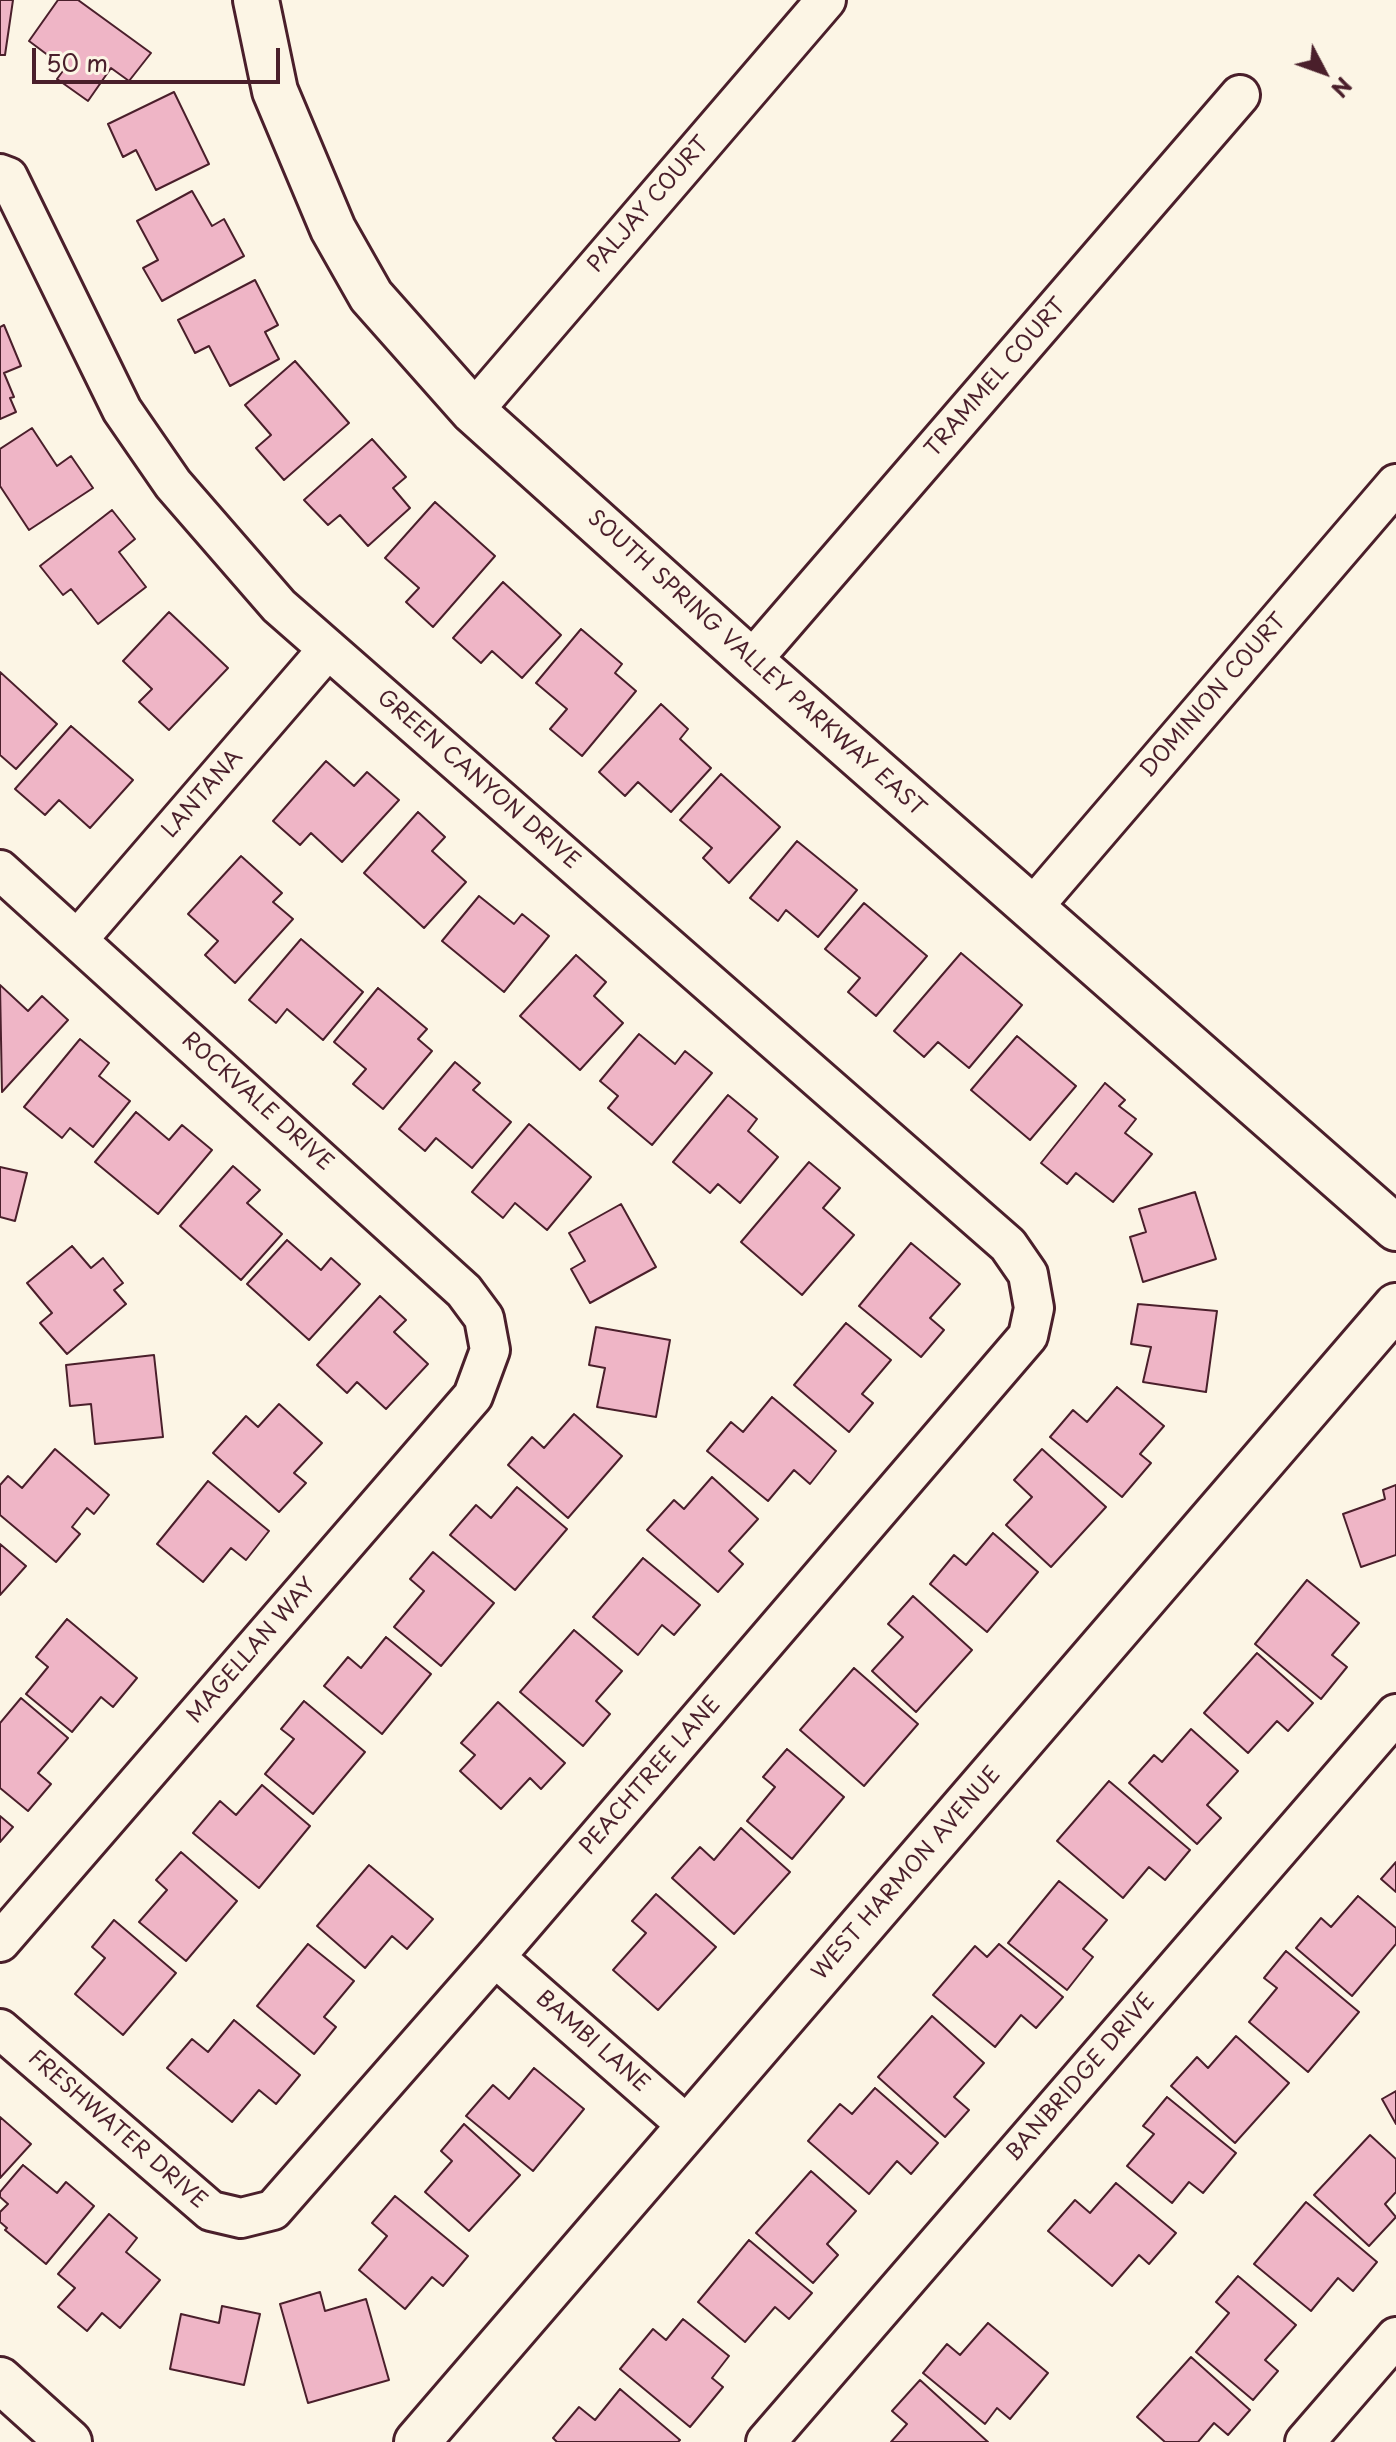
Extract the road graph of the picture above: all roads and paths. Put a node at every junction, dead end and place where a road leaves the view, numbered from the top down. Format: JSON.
{"nodes":[{"id":1,"x":256,"y":0,"type":"edge"},
{"id":2,"x":826,"y":0,"type":"edge"},
{"id":3,"x":1240,"y":95,"type":"dead end"},
{"id":4,"x":4,"y":176,"type":"edge"},
{"id":5,"x":473,"y":411,"type":"junction"},
{"id":6,"x":1396,"y":484,"type":"edge"},
{"id":7,"x":328,"y":649,"type":"junction"},
{"id":8,"x":751,"y":661,"type":"junction"},
{"id":9,"x":0,"y":870,"type":"edge"},
{"id":10,"x":1032,"y":908,"type":"junction"},
{"id":11,"x":78,"y":939,"type":"junction"},
{"id":12,"x":1396,"y":1228,"type":"edge"},
{"id":13,"x":1396,"y":1306,"type":"edge"},
{"id":14,"x":1034,"y":1308,"type":"joint"},
{"id":15,"x":490,"y":1350,"type":"joint"},
{"id":16,"x":1396,"y":1714,"type":"edge"},
{"id":17,"x":0,"y":1942,"type":"edge"},
{"id":18,"x":495,"y":1957,"type":"junction"},
{"id":19,"x":0,"y":2029,"type":"edge"},
{"id":20,"x":689,"y":2127,"type":"junction"},
{"id":21,"x":241,"y":2218,"type":"joint"},
{"id":22,"x":1396,"y":2337,"type":"edge"},
{"id":23,"x":0,"y":2380,"type":"edge"},
{"id":24,"x":69,"y":2442,"type":"edge"},
{"id":25,"x":417,"y":2442,"type":"edge"},
{"id":26,"x":766,"y":2442,"type":"edge"},
{"id":27,"x":1305,"y":2442,"type":"edge"}],
"edges":[{"from":1,"to":5,"type":"street","name":"SOUTH SPRING VALLEY PARKWAY EAST"},
{"from":2,"to":5,"type":"street","name":"PALJAY COURT"},
{"from":3,"to":8,"type":"street","name":"TRAMMEL COURT"},
{"from":4,"to":7,"type":"street","name":"GREEN CANYON DRIVE"},
{"from":5,"to":8,"type":"street","name":"SOUTH SPRING VALLEY PARKWAY EAST"},
{"from":6,"to":10,"type":"street","name":"DOMINION COURT"},
{"from":7,"to":11,"type":"street","name":"LANTANA"},
{"from":7,"to":14,"type":"street","name":"GREEN CANYON DRIVE"},
{"from":8,"to":10,"type":"street","name":"SOUTH SPRING VALLEY PARKWAY EAST"},
{"from":9,"to":11,"type":"street","name":"ROCKVALE DRIVE"},
{"from":10,"to":12,"type":"street","name":"SOUTH SPRING VALLEY PARKWAY EAST"},
{"from":11,"to":15,"type":"street","name":"ROCKVALE DRIVE"},
{"from":13,"to":20,"type":"street","name":"WEST HARMON AVENUE"},
{"from":14,"to":18,"type":"street","name":"PEACHTREE LANE"},
{"from":15,"to":17,"type":"street","name":"MAGELLAN WAY"},
{"from":16,"to":26,"type":"street","name":"BANBRIDGE DRIVE"},
{"from":18,"to":20,"type":"street","name":"BAMBI LANE"},
{"from":18,"to":21,"type":"street","name":"PEACHTREE LANE"},
{"from":19,"to":21,"type":"street","name":"FRESHWATER DRIVE"},
{"from":20,"to":25,"type":"street","name":"WEST HARMON AVENUE"},
{"from":22,"to":27,"type":"street"},
{"from":23,"to":24,"type":"street"}]}
